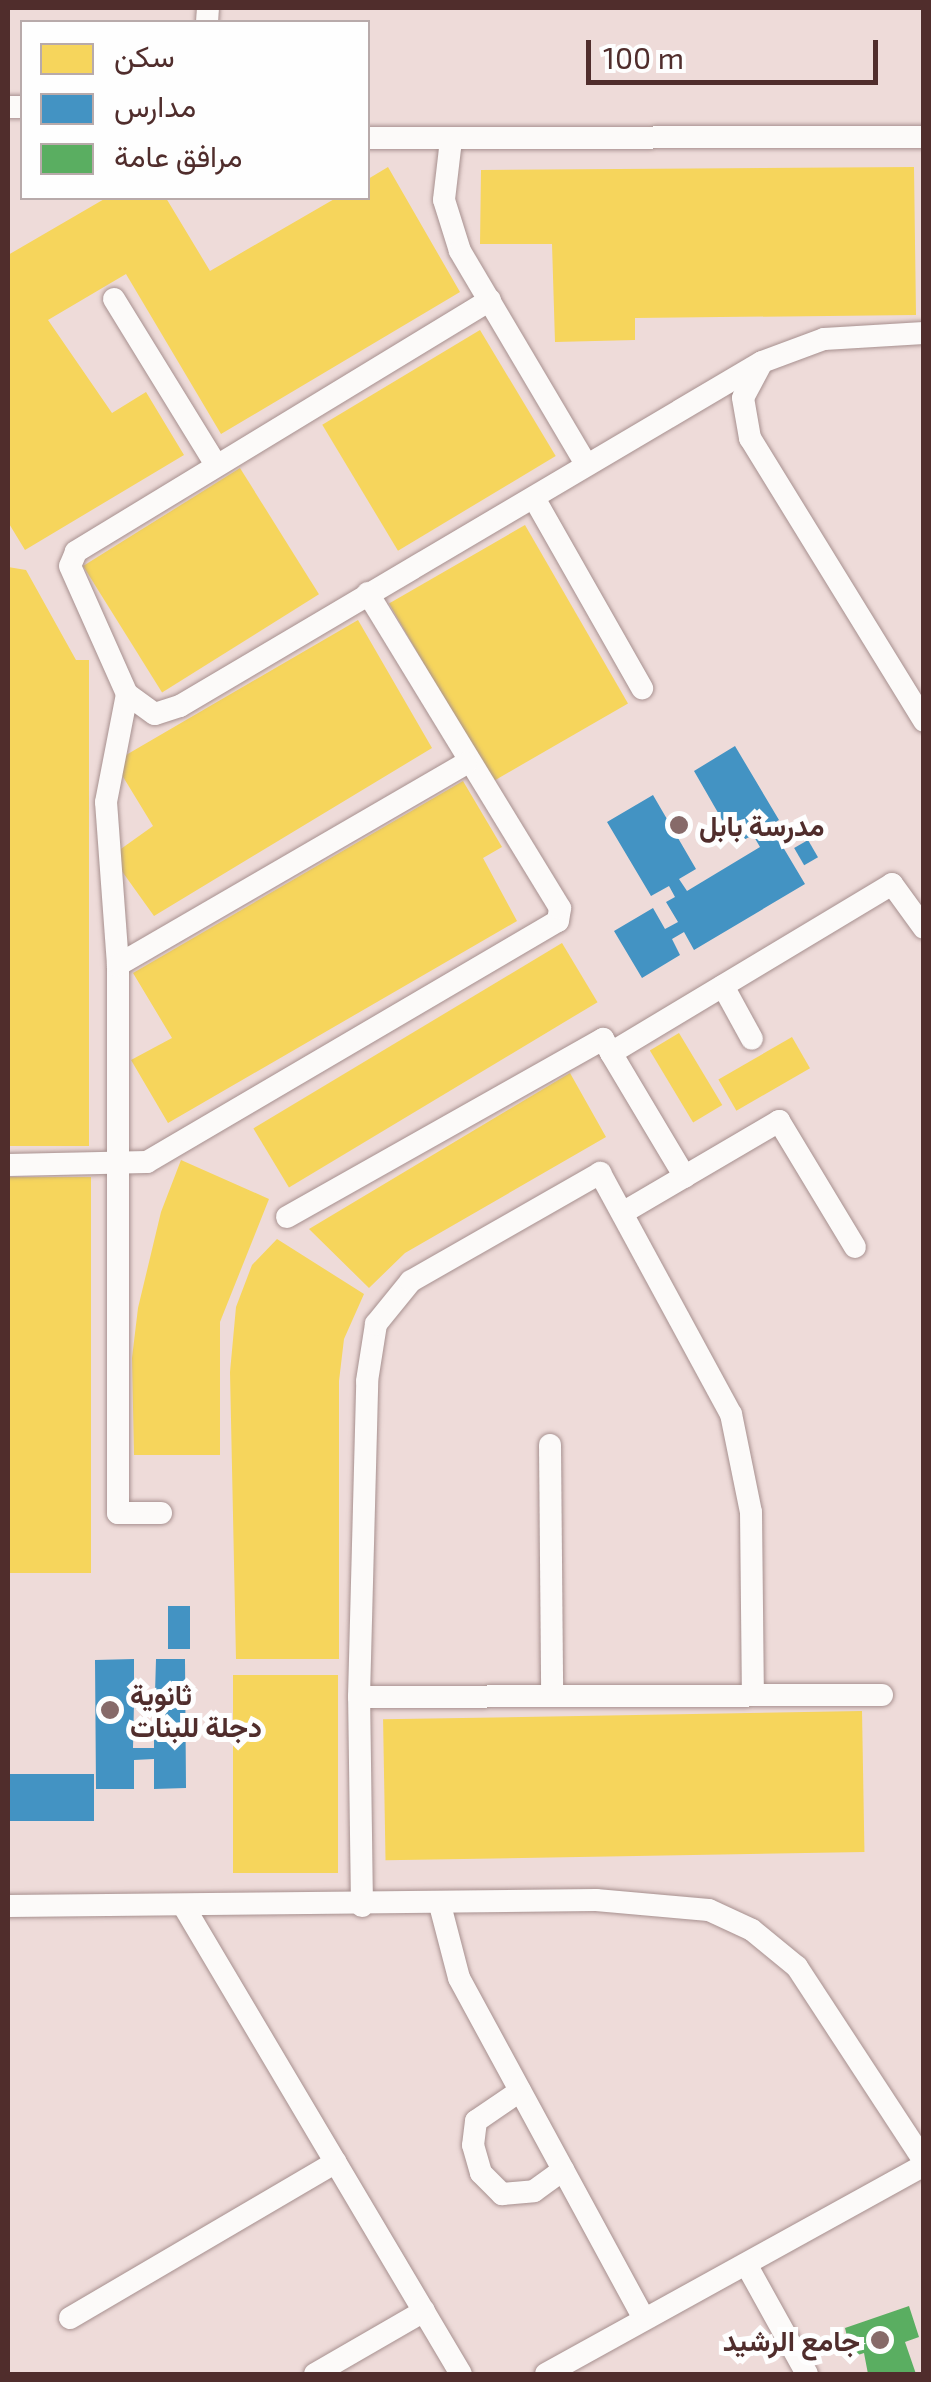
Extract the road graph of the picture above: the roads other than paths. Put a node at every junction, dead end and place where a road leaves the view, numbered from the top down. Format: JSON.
{"nodes":[{"id":1,"x":924,"y":137,"type":"edge"},
{"id":2,"x":370,"y":138,"type":"edge"},
{"id":3,"x":452,"y":140,"type":"junction"},
{"id":4,"x":114,"y":299,"type":"dead end"},
{"id":5,"x":490,"y":300,"type":"junction"},
{"id":6,"x":924,"y":334,"type":"edge"},
{"id":7,"x":762,"y":362,"type":"junction"},
{"id":8,"x":215,"y":463,"type":"junction"},
{"id":9,"x":586,"y":464,"type":"junction"},
{"id":10,"x":534,"y":498,"type":"junction"},
{"id":11,"x":368,"y":592,"type":"junction"},
{"id":12,"x":642,"y":688,"type":"dead end"},
{"id":13,"x":127,"y":694,"type":"junction"},
{"id":14,"x":924,"y":720,"type":"edge"},
{"id":15,"x":466,"y":763,"type":"junction"},
{"id":16,"x":924,"y":928,"type":"edge"},
{"id":17,"x":118,"y":965,"type":"junction"},
{"id":18,"x":723,"y":986,"type":"junction"},
{"id":19,"x":752,"y":1039,"type":"dead end"},
{"id":20,"x":612,"y":1053,"type":"junction"},
{"id":21,"x":8,"y":1165,"type":"edge"},
{"id":22,"x":115,"y":1165,"type":"junction"},
{"id":23,"x":684,"y":1177,"type":"junction"},
{"id":24,"x":624,"y":1212,"type":"junction"},
{"id":25,"x":287,"y":1217,"type":"dead end"},
{"id":26,"x":855,"y":1247,"type":"dead end"},
{"id":27,"x":550,"y":1445,"type":"dead end"},
{"id":28,"x":161,"y":1514,"type":"dead end"},
{"id":29,"x":753,"y":1695,"type":"junction"},
{"id":30,"x":882,"y":1695,"type":"dead end"},
{"id":31,"x":552,"y":1696,"type":"junction"},
{"id":32,"x":359,"y":1697,"type":"junction"},
{"id":33,"x":440,"y":1904,"type":"junction"},
{"id":34,"x":8,"y":1906,"type":"edge"},
{"id":35,"x":184,"y":1906,"type":"junction"},
{"id":36,"x":362,"y":1906,"type":"junction"},
{"id":37,"x":520,"y":2090,"type":"junction"},
{"id":38,"x":336,"y":2162,"type":"junction"},
{"id":39,"x":924,"y":2163,"type":"edge"},
{"id":40,"x":563,"y":2170,"type":"junction"},
{"id":41,"x":746,"y":2264,"type":"junction"},
{"id":42,"x":424,"y":2310,"type":"junction"},
{"id":43,"x":70,"y":2318,"type":"dead end"},
{"id":44,"x":644,"y":2320,"type":"junction"},
{"id":45,"x":315,"y":2374,"type":"edge"},
{"id":46,"x":462,"y":2374,"type":"edge"},
{"id":47,"x":546,"y":2374,"type":"edge"},
{"id":48,"x":807,"y":2374,"type":"edge"}],
"edges":[{"from":1,"to":3,"type":"street"},
{"from":2,"to":3,"type":"street"},
{"from":3,"to":5,"type":"street"},
{"from":4,"to":8,"type":"street"},
{"from":5,"to":8,"type":"street"},
{"from":5,"to":9,"type":"street"},
{"from":6,"to":7,"type":"street"},
{"from":7,"to":9,"type":"street"},
{"from":7,"to":14,"type":"street"},
{"from":8,"to":13,"type":"street"},
{"from":9,"to":10,"type":"street"},
{"from":10,"to":11,"type":"street"},
{"from":10,"to":12,"type":"street"},
{"from":11,"to":13,"type":"street"},
{"from":11,"to":15,"type":"street"},
{"from":13,"to":17,"type":"street"},
{"from":15,"to":17,"type":"street"},
{"from":15,"to":22,"type":"street"},
{"from":16,"to":18,"type":"street"},
{"from":17,"to":22,"type":"street"},
{"from":18,"to":19,"type":"street"},
{"from":18,"to":20,"type":"street"},
{"from":20,"to":23,"type":"street"},
{"from":20,"to":25,"type":"street"},
{"from":21,"to":22,"type":"street"},
{"from":22,"to":28,"type":"street"},
{"from":23,"to":24,"type":"street"},
{"from":23,"to":26,"type":"street"},
{"from":24,"to":29,"type":"street"},
{"from":24,"to":32,"type":"street"},
{"from":27,"to":31,"type":"street"},
{"from":29,"to":30,"type":"street"},
{"from":29,"to":31,"type":"street"},
{"from":31,"to":32,"type":"street"},
{"from":32,"to":36,"type":"street"},
{"from":33,"to":36,"type":"street"},
{"from":33,"to":37,"type":"street"},
{"from":33,"to":39,"type":"street"},
{"from":34,"to":35,"type":"street"},
{"from":35,"to":36,"type":"street"},
{"from":35,"to":38,"type":"street"},
{"from":37,"to":40,"type":"street"},
{"from":37,"to":40,"type":"street"},
{"from":38,"to":42,"type":"street"},
{"from":38,"to":43,"type":"street"},
{"from":39,"to":41,"type":"street"},
{"from":40,"to":44,"type":"street"},
{"from":41,"to":44,"type":"street"},
{"from":41,"to":48,"type":"street"},
{"from":42,"to":45,"type":"street"},
{"from":42,"to":46,"type":"street"},
{"from":44,"to":47,"type":"street"}]}
